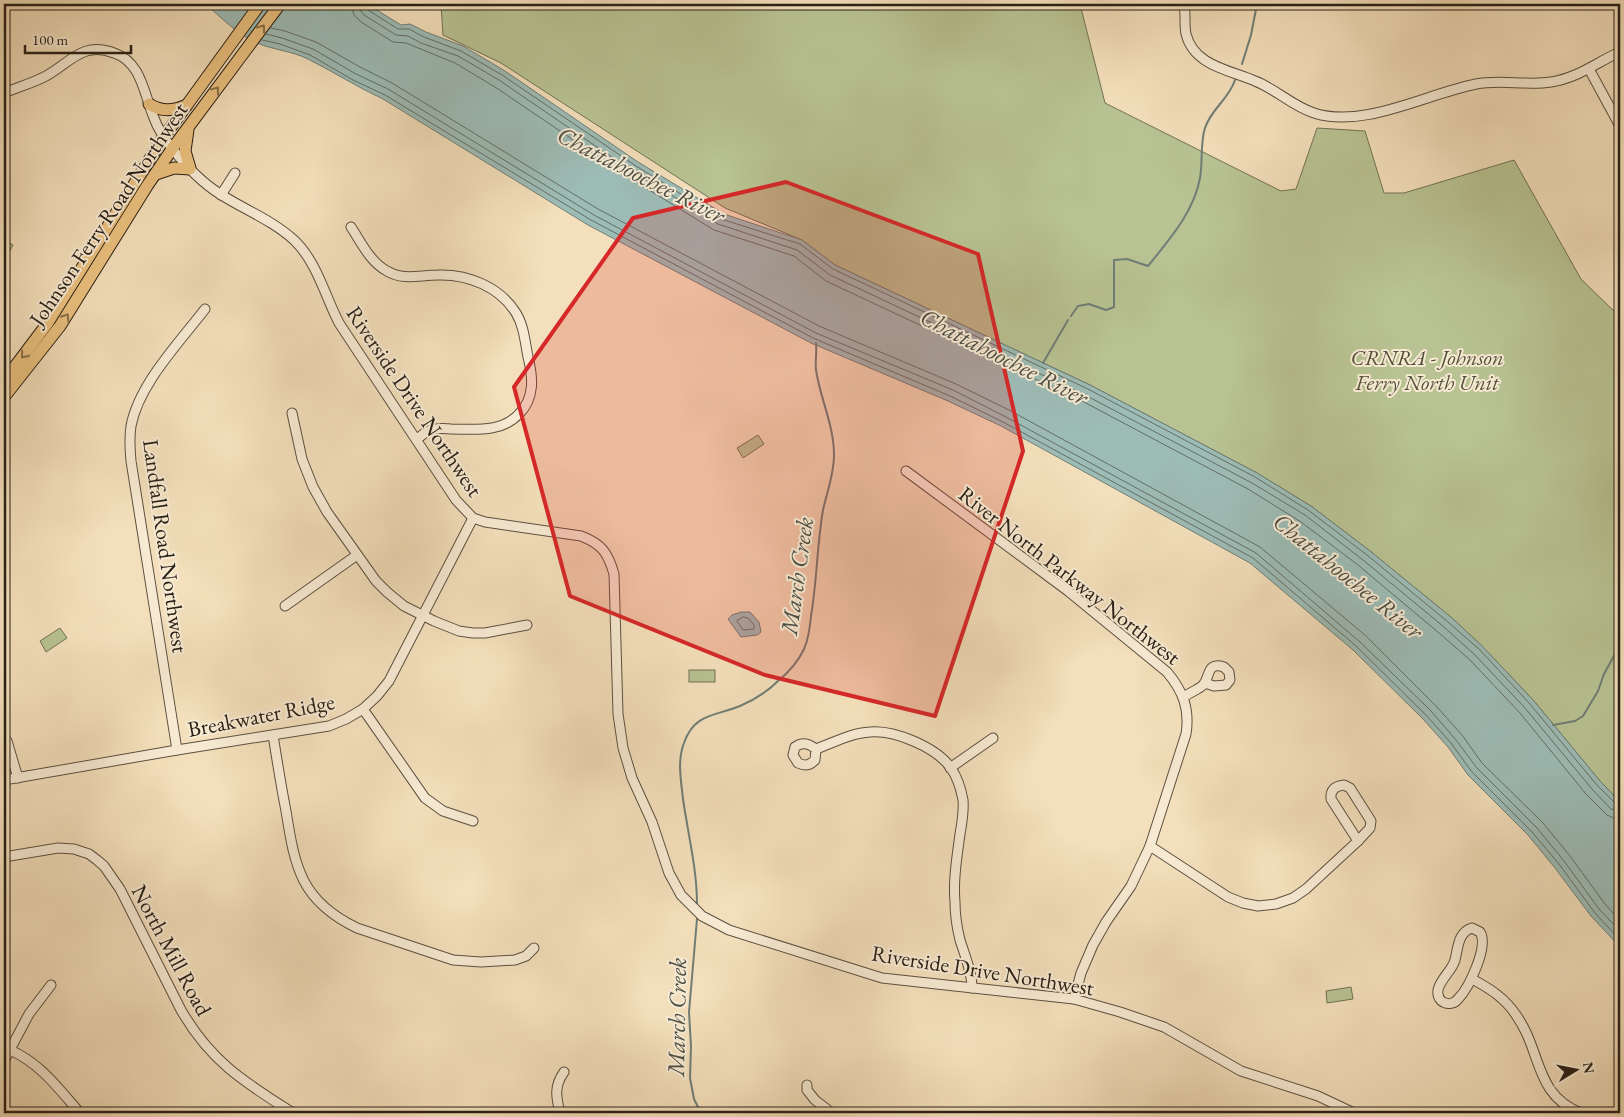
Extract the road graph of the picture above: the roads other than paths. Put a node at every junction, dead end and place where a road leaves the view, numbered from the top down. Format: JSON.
{"nodes":[{"id":1,"x":260,"y":4,"type":"edge"},
{"id":2,"x":280,"y":4,"type":"edge"},
{"id":3,"x":1184,"y":4,"type":"edge"},
{"id":4,"x":1620,"y":52,"type":"edge"},
{"id":5,"x":1589,"y":69,"type":"junction"},
{"id":6,"x":4,"y":93,"type":"edge"},
{"id":7,"x":149,"y":104,"type":"junction"},
{"id":8,"x":187,"y":105,"type":"junction"},
{"id":9,"x":1620,"y":126,"type":"edge"},
{"id":10,"x":188,"y":128,"type":"junction"},
{"id":11,"x":163,"y":138,"type":"junction"},
{"id":12,"x":172,"y":149,"type":"junction"},
{"id":13,"x":190,"y":169,"type":"junction"},
{"id":14,"x":234,"y":173,"type":"dead end"},
{"id":15,"x":155,"y":175,"type":"junction"},
{"id":16,"x":221,"y":195,"type":"junction"},
{"id":17,"x":351,"y":227,"type":"dead end"},
{"id":18,"x":205,"y":309,"type":"dead end"},
{"id":19,"x":4,"y":381,"type":"edge"},
{"id":20,"x":4,"y":396,"type":"edge"},
{"id":21,"x":292,"y":413,"type":"dead end"},
{"id":22,"x":417,"y":440,"type":"junction"},
{"id":23,"x":906,"y":471,"type":"dead end"},
{"id":24,"x":474,"y":518,"type":"junction"},
{"id":25,"x":357,"y":555,"type":"junction"},
{"id":26,"x":285,"y":606,"type":"dead end"},
{"id":27,"x":423,"y":615,"type":"junction"},
{"id":28,"x":527,"y":625,"type":"dead end"},
{"id":29,"x":1205,"y":682,"type":"dead end"},
{"id":30,"x":1184,"y":697,"type":"junction"},
{"id":31,"x":363,"y":709,"type":"junction"},
{"id":32,"x":273,"y":735,"type":"junction"},
{"id":33,"x":993,"y":738,"type":"dead end"},
{"id":34,"x":7,"y":741,"type":"dead end"},
{"id":35,"x":816,"y":749,"type":"dead end"},
{"id":36,"x":177,"y":750,"type":"junction"},
{"id":37,"x":950,"y":768,"type":"junction"},
{"id":38,"x":18,"y":778,"type":"junction"},
{"id":39,"x":4,"y":780,"type":"edge"},
{"id":40,"x":473,"y":821,"type":"dead end"},
{"id":41,"x":1358,"y":841,"type":"junction"},
{"id":42,"x":1150,"y":846,"type":"junction"},
{"id":43,"x":4,"y":857,"type":"edge"},
{"id":44,"x":534,"y":948,"type":"dead end"},
{"id":45,"x":1472,"y":979,"type":"junction"},
{"id":46,"x":51,"y":985,"type":"dead end"},
{"id":47,"x":972,"y":988,"type":"junction"},
{"id":48,"x":1074,"y":999,"type":"junction"},
{"id":49,"x":10,"y":1050,"type":"junction"},
{"id":50,"x":4,"y":1061,"type":"edge"},
{"id":51,"x":564,"y":1072,"type":"dead end"},
{"id":52,"x":807,"y":1085,"type":"dead end"},
{"id":53,"x":80,"y":1113,"type":"edge"},
{"id":54,"x":293,"y":1113,"type":"edge"},
{"id":55,"x":560,"y":1113,"type":"edge"},
{"id":56,"x":832,"y":1113,"type":"edge"},
{"id":57,"x":1354,"y":1113,"type":"edge"},
{"id":58,"x":1581,"y":1113,"type":"edge"}],
"edges":[{"from":1,"to":8,"type":"main road","name":"Johnson Ferry Road Northwest"},
{"from":10,"to":2,"type":"main road","name":"Johnson Ferry Road Northwest","one_way":true},
{"from":3,"to":5,"type":"street"},
{"from":4,"to":5,"type":"street"},
{"from":5,"to":9,"type":"street"},
{"from":6,"to":7,"type":"street","name":"Riverside Drive Northwest"},
{"from":7,"to":8,"type":"main road"},
{"from":7,"to":11,"type":"street","name":"Riverside Drive Northwest"},
{"from":8,"to":11,"type":"main road","name":"Johnson Ferry Road Northwest"},
{"from":10,"to":12,"type":"main road","name":"Johnson Ferry Road Northwest"},
{"from":10,"to":13,"type":"main road"},
{"from":11,"to":12,"type":"street","name":"Riverside Drive Northwest"},
{"from":11,"to":19,"type":"main road","name":"Johnson Ferry Road Northwest","one_way":true},
{"from":12,"to":13,"type":"street","name":"Riverside Drive Northwest"},
{"from":12,"to":15,"type":"main road","name":"Johnson Ferry Road Northwest"},
{"from":13,"to":15,"type":"main road"},
{"from":13,"to":16,"type":"street","name":"Riverside Drive Northwest"},
{"from":14,"to":16,"type":"street"},
{"from":20,"to":15,"type":"main road","name":"Johnson Ferry Road Northwest","one_way":true},
{"from":16,"to":22,"type":"street","name":"Riverside Drive Northwest"},
{"from":17,"to":22,"type":"street"},
{"from":18,"to":36,"type":"street","name":"Landfall Road Northwest"},
{"from":21,"to":25,"type":"street"},
{"from":22,"to":24,"type":"street","name":"Riverside Drive Northwest"},
{"from":23,"to":30,"type":"street","name":"River North Parkway Northwest"},
{"from":24,"to":27,"type":"street","name":"Breakwater Ridge"},
{"from":24,"to":47,"type":"street","name":"Riverside Drive Northwest"},
{"from":25,"to":26,"type":"street"},
{"from":25,"to":27,"type":"street"},
{"from":27,"to":28,"type":"street"},
{"from":27,"to":31,"type":"street","name":"Breakwater Ridge"},
{"from":29,"to":30,"type":"street"},
{"from":30,"to":42,"type":"street","name":"River North Parkway Northwest"},
{"from":31,"to":32,"type":"street","name":"Breakwater Ridge"},
{"from":31,"to":40,"type":"street"},
{"from":32,"to":36,"type":"street","name":"Breakwater Ridge"},
{"from":32,"to":44,"type":"street"},
{"from":33,"to":37,"type":"street"},
{"from":34,"to":38,"type":"street"},
{"from":35,"to":37,"type":"street"},
{"from":36,"to":38,"type":"street","name":"Breakwater Ridge"},
{"from":37,"to":47,"type":"street"},
{"from":38,"to":39,"type":"street","name":"Breakwater Ridge"},
{"from":41,"to":41,"type":"street"},
{"from":41,"to":42,"type":"street"},
{"from":42,"to":48,"type":"street","name":"River North Parkway Northwest"},
{"from":43,"to":54,"type":"street","name":"North Mill Road"},
{"from":45,"to":45,"type":"street"},
{"from":45,"to":58,"type":"street"},
{"from":46,"to":49,"type":"street"},
{"from":47,"to":48,"type":"street","name":"Riverside Drive Northwest"},
{"from":48,"to":57,"type":"street","name":"Riverside Drive Northwest"},
{"from":49,"to":50,"type":"street"},
{"from":49,"to":53,"type":"street"},
{"from":51,"to":55,"type":"street"},
{"from":52,"to":56,"type":"street"}]}
